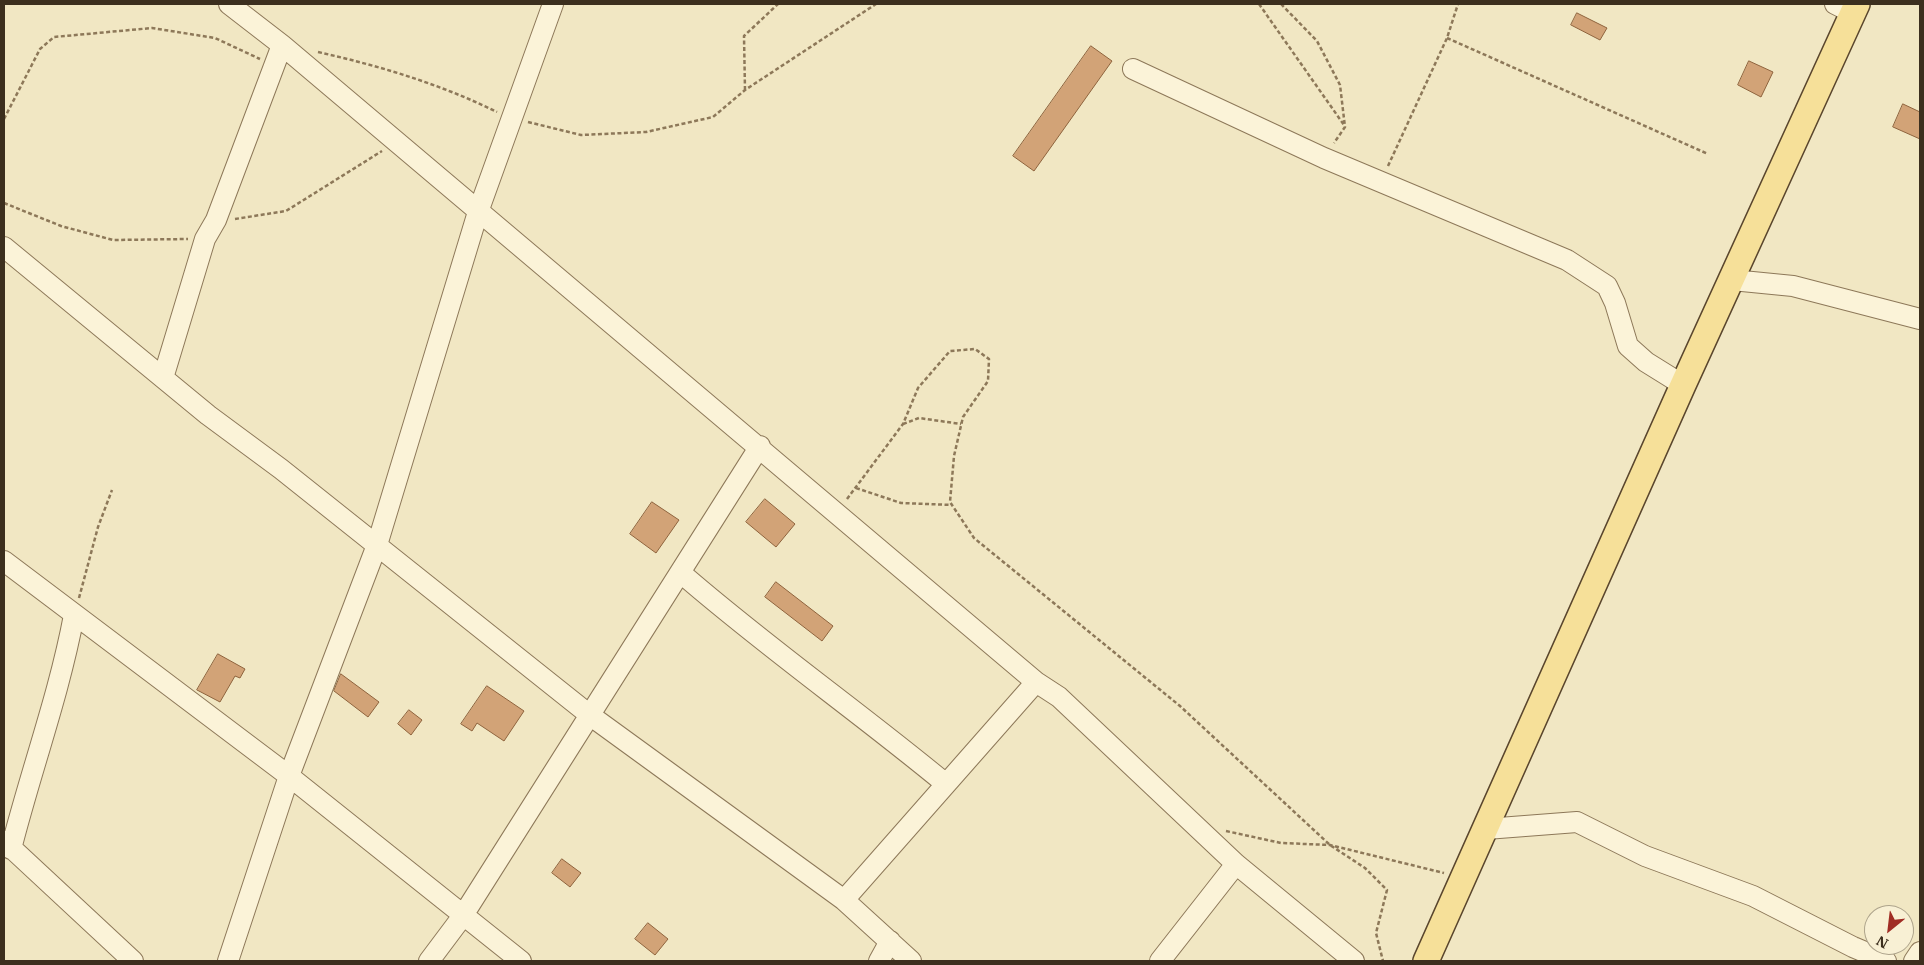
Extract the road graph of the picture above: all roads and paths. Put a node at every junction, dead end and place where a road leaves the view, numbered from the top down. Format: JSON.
{"nodes":[{"id":1,"x":230,"y":4,"type":"edge"},
{"id":2,"x":553,"y":4,"type":"edge"},
{"id":3,"x":778,"y":4,"type":"edge"},
{"id":4,"x":876,"y":4,"type":"edge"},
{"id":5,"x":1259,"y":4,"type":"edge"},
{"id":6,"x":1280,"y":4,"type":"edge"},
{"id":7,"x":1458,"y":4,"type":"edge"},
{"id":8,"x":1848,"y":7,"type":"edge"},
{"id":9,"x":1447,"y":38,"type":"junction"},
{"id":10,"x":282,"y":45,"type":"junction"},
{"id":11,"x":276,"y":66,"type":"junction"},
{"id":12,"x":1133,"y":69,"type":"dead end"},
{"id":13,"x":745,"y":90,"type":"junction"},
{"id":14,"x":511,"y":118,"type":"junction"},
{"id":15,"x":4,"y":119,"type":"edge"},
{"id":16,"x":396,"y":142,"type":"junction"},
{"id":17,"x":1708,"y":154,"type":"dead end"},
{"id":18,"x":1381,"y":181,"type":"junction"},
{"id":19,"x":4,"y":203,"type":"edge"},
{"id":20,"x":478,"y":212,"type":"junction"},
{"id":21,"x":216,"y":220,"type":"junction"},
{"id":22,"x":205,"y":239,"type":"junction"},
{"id":23,"x":4,"y":247,"type":"edge"},
{"id":24,"x":1732,"y":280,"type":"junction"},
{"id":25,"x":1920,"y":320,"type":"edge"},
{"id":26,"x":163,"y":378,"type":"junction"},
{"id":27,"x":1684,"y":384,"type":"junction"},
{"id":28,"x":903,"y":424,"type":"junction"},
{"id":29,"x":961,"y":424,"type":"junction"},
{"id":30,"x":760,"y":446,"type":"junction"},
{"id":31,"x":855,"y":488,"type":"junction"},
{"id":32,"x":112,"y":490,"type":"dead end"},
{"id":33,"x":952,"y":505,"type":"junction"},
{"id":34,"x":838,"y":513,"type":"junction"},
{"id":35,"x":377,"y":545,"type":"junction"},
{"id":36,"x":4,"y":561,"type":"edge"},
{"id":37,"x":681,"y":573,"type":"junction"},
{"id":38,"x":74,"y":615,"type":"junction"},
{"id":39,"x":1036,"y":682,"type":"junction"},
{"id":40,"x":591,"y":716,"type":"junction"},
{"id":41,"x":289,"y":776,"type":"junction"},
{"id":42,"x":946,"y":784,"type":"junction"},
{"id":43,"x":1193,"y":824,"type":"junction"},
{"id":44,"x":1486,"y":829,"type":"junction"},
{"id":45,"x":1330,"y":844,"type":"junction"},
{"id":46,"x":8,"y":845,"type":"edge"},
{"id":47,"x":1236,"y":864,"type":"junction"},
{"id":48,"x":1464,"y":878,"type":"junction"},
{"id":49,"x":844,"y":900,"type":"junction"},
{"id":50,"x":462,"y":917,"type":"junction"},
{"id":51,"x":890,"y":941,"type":"junction"},
{"id":52,"x":1920,"y":952,"type":"edge"},
{"id":53,"x":133,"y":961,"type":"edge"},
{"id":54,"x":228,"y":961,"type":"edge"},
{"id":55,"x":429,"y":961,"type":"edge"},
{"id":56,"x":521,"y":961,"type":"edge"},
{"id":57,"x":879,"y":961,"type":"edge"},
{"id":58,"x":911,"y":961,"type":"edge"},
{"id":59,"x":1160,"y":961,"type":"edge"},
{"id":60,"x":1354,"y":961,"type":"edge"},
{"id":61,"x":1383,"y":961,"type":"edge"},
{"id":62,"x":1426,"y":961,"type":"edge"},
{"id":63,"x":1886,"y":961,"type":"edge"},
{"id":64,"x":1914,"y":961,"type":"edge"}],
"edges":[{"from":1,"to":10,"type":"street"},
{"from":2,"to":14,"type":"street"},
{"from":3,"to":13,"type":"path"},
{"from":4,"to":13,"type":"path"},
{"from":5,"to":6,"type":"path"},
{"from":7,"to":9,"type":"path"},
{"from":8,"to":24,"type":"main road"},
{"from":9,"to":17,"type":"path"},
{"from":9,"to":18,"type":"path"},
{"from":10,"to":11,"type":"street"},
{"from":10,"to":14,"type":"path"},
{"from":10,"to":16,"type":"street"},
{"from":11,"to":15,"type":"path"},
{"from":11,"to":21,"type":"street"},
{"from":12,"to":18,"type":"street"},
{"from":13,"to":14,"type":"path"},
{"from":14,"to":20,"type":"street"},
{"from":16,"to":20,"type":"street"},
{"from":16,"to":21,"type":"path"},
{"from":18,"to":27,"type":"street"},
{"from":19,"to":22,"type":"path"},
{"from":20,"to":30,"type":"street"},
{"from":20,"to":35,"type":"street"},
{"from":21,"to":22,"type":"street"},
{"from":22,"to":26,"type":"street"},
{"from":23,"to":26,"type":"street"},
{"from":24,"to":25,"type":"street"},
{"from":24,"to":27,"type":"main road"},
{"from":26,"to":35,"type":"street"},
{"from":27,"to":44,"type":"main road"},
{"from":28,"to":29,"type":"path"},
{"from":28,"to":29,"type":"path"},
{"from":28,"to":31,"type":"path"},
{"from":29,"to":33,"type":"path"},
{"from":30,"to":34,"type":"street"},
{"from":30,"to":37,"type":"street"},
{"from":31,"to":33,"type":"path"},
{"from":31,"to":34,"type":"path"},
{"from":32,"to":38,"type":"path"},
{"from":33,"to":45,"type":"path"},
{"from":34,"to":39,"type":"street"},
{"from":35,"to":40,"type":"street"},
{"from":35,"to":41,"type":"street"},
{"from":36,"to":38,"type":"street"},
{"from":37,"to":40,"type":"street"},
{"from":37,"to":42,"type":"street"},
{"from":38,"to":41,"type":"street"},
{"from":38,"to":46,"type":"street"},
{"from":39,"to":42,"type":"street"},
{"from":39,"to":43,"type":"street"},
{"from":40,"to":49,"type":"street"},
{"from":40,"to":50,"type":"street"},
{"from":41,"to":50,"type":"street"},
{"from":41,"to":54,"type":"street"},
{"from":42,"to":49,"type":"street"},
{"from":43,"to":45,"type":"path"},
{"from":43,"to":47,"type":"street"},
{"from":44,"to":48,"type":"main road"},
{"from":44,"to":63,"type":"street"},
{"from":45,"to":48,"type":"path"},
{"from":45,"to":61,"type":"path"},
{"from":46,"to":53,"type":"street"},
{"from":47,"to":59,"type":"street"},
{"from":47,"to":60,"type":"street"},
{"from":48,"to":62,"type":"main road"},
{"from":49,"to":51,"type":"street"},
{"from":50,"to":55,"type":"street"},
{"from":50,"to":56,"type":"street"},
{"from":51,"to":57,"type":"street"},
{"from":51,"to":58,"type":"street"},
{"from":52,"to":64,"type":"street"}]}
